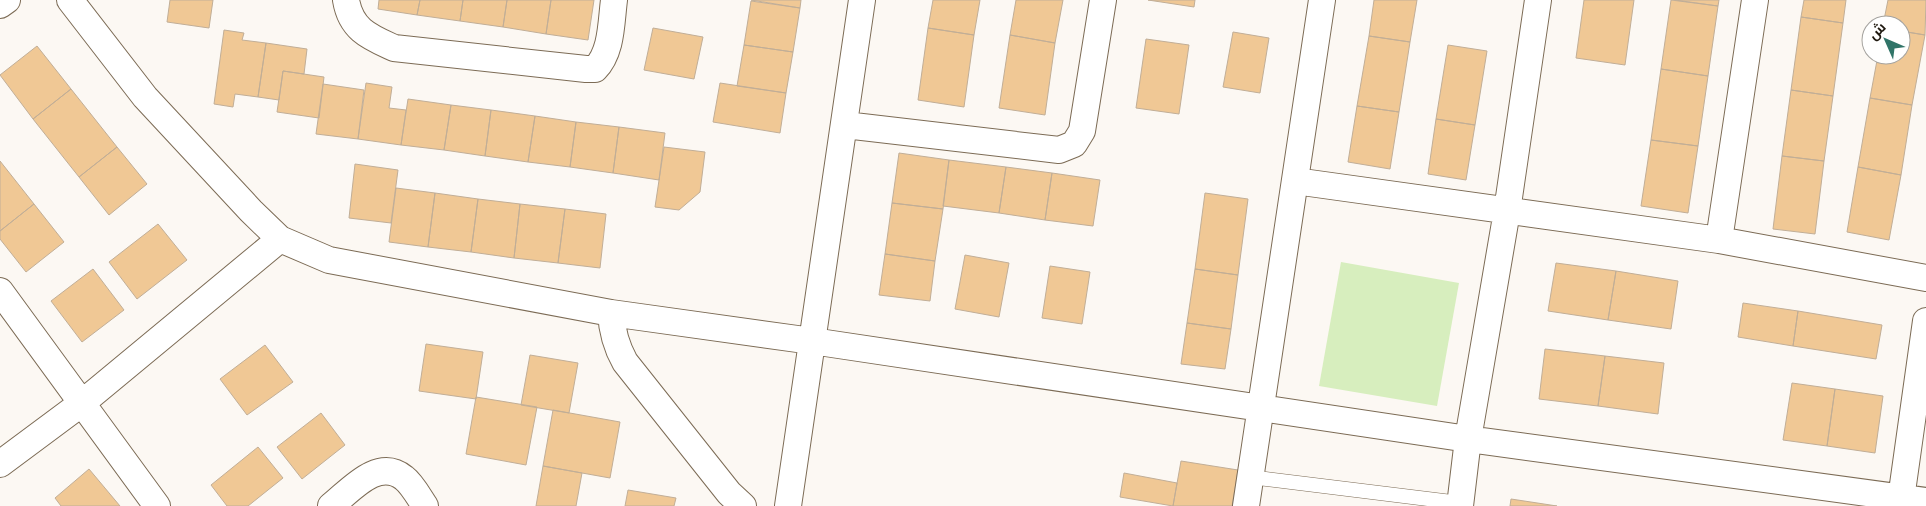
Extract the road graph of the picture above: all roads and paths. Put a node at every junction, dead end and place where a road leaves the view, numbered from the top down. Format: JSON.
{"nodes":[{"id":1,"x":7,"y":0,"type":"edge"},
{"id":2,"x":70,"y":0,"type":"edge"},
{"id":3,"x":346,"y":0,"type":"edge"},
{"id":4,"x":614,"y":0,"type":"edge"},
{"id":5,"x":862,"y":0,"type":"edge"},
{"id":6,"x":1103,"y":0,"type":"edge"},
{"id":7,"x":1322,"y":0,"type":"edge"},
{"id":8,"x":1538,"y":0,"type":"edge"},
{"id":9,"x":1755,"y":0,"type":"edge"},
{"id":10,"x":0,"y":5,"type":"edge"},
{"id":11,"x":844,"y":125,"type":"junction"},
{"id":12,"x":1295,"y":181,"type":"junction"},
{"id":13,"x":1507,"y":211,"type":"junction"},
{"id":14,"x":280,"y":239,"type":"junction"},
{"id":15,"x":1718,"y":240,"type":"junction"},
{"id":16,"x":1926,"y":278,"type":"edge"},
{"id":17,"x":0,"y":290,"type":"edge"},
{"id":18,"x":611,"y":313,"type":"junction"},
{"id":19,"x":1926,"y":321,"type":"edge"},
{"id":20,"x":812,"y":341,"type":"junction"},
{"id":21,"x":82,"y":403,"type":"junction"},
{"id":22,"x":1260,"y":408,"type":"junction"},
{"id":23,"x":1468,"y":439,"type":"junction"},
{"id":24,"x":0,"y":464,"type":"edge"},
{"id":25,"x":1250,"y":477,"type":"junction"},
{"id":26,"x":1909,"y":501,"type":"edge"},
{"id":27,"x":1460,"y":505,"type":"edge"},
{"id":28,"x":157,"y":506,"type":"edge"},
{"id":29,"x":331,"y":506,"type":"edge"},
{"id":30,"x":425,"y":506,"type":"edge"},
{"id":31,"x":743,"y":506,"type":"edge"},
{"id":32,"x":788,"y":506,"type":"edge"},
{"id":33,"x":1246,"y":506,"type":"edge"}],
"edges":[{"from":1,"to":10,"type":"street"},
{"from":2,"to":14,"type":"street"},
{"from":3,"to":4,"type":"street"},
{"from":5,"to":11,"type":"street"},
{"from":6,"to":11,"type":"street"},
{"from":7,"to":12,"type":"street"},
{"from":8,"to":13,"type":"street"},
{"from":9,"to":15,"type":"street"},
{"from":11,"to":20,"type":"street"},
{"from":12,"to":13,"type":"street"},
{"from":12,"to":22,"type":"street"},
{"from":13,"to":15,"type":"street"},
{"from":13,"to":23,"type":"street"},
{"from":14,"to":18,"type":"street"},
{"from":14,"to":21,"type":"street"},
{"from":15,"to":16,"type":"street"},
{"from":17,"to":21,"type":"street"},
{"from":18,"to":20,"type":"street"},
{"from":18,"to":31,"type":"street"},
{"from":19,"to":26,"type":"street"},
{"from":20,"to":22,"type":"street"},
{"from":20,"to":32,"type":"street"},
{"from":21,"to":24,"type":"street"},
{"from":21,"to":28,"type":"street"},
{"from":22,"to":23,"type":"street"},
{"from":22,"to":25,"type":"street"},
{"from":23,"to":26,"type":"street"},
{"from":23,"to":27,"type":"street"},
{"from":25,"to":27,"type":"lane"},
{"from":25,"to":33,"type":"street"},
{"from":29,"to":30,"type":"street"}]}
